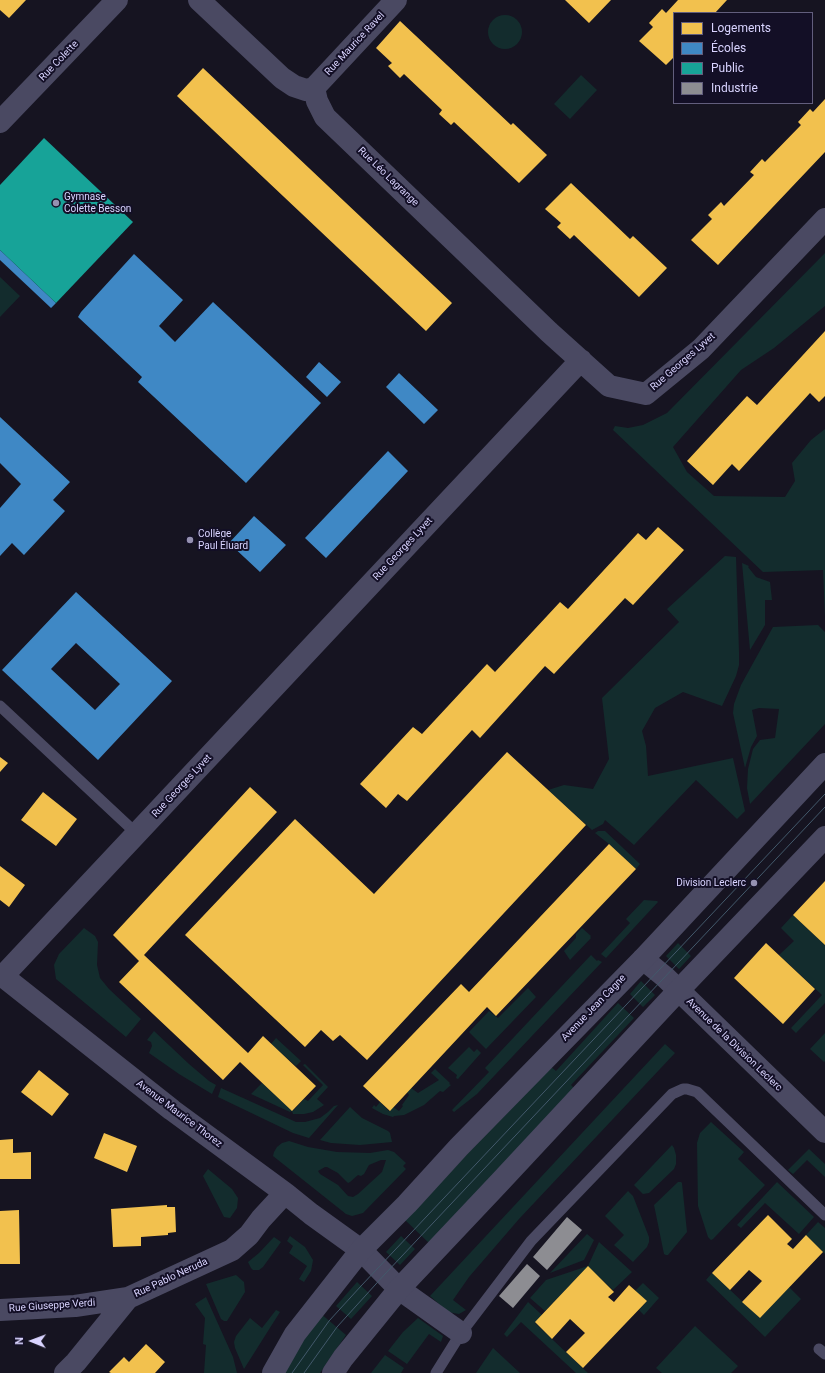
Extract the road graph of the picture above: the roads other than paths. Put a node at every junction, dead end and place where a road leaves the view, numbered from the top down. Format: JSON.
{"nodes":[{"id":1,"x":117,"y":0,"type":"edge"},
{"id":2,"x":200,"y":0,"type":"edge"},
{"id":3,"x":396,"y":0,"type":"edge"},
{"id":4,"x":314,"y":88,"type":"junction"},
{"id":5,"x":0,"y":122,"type":"edge"},
{"id":6,"x":825,"y":219,"type":"edge"},
{"id":7,"x":581,"y":360,"type":"junction"},
{"id":8,"x":0,"y":706,"type":"edge"},
{"id":9,"x":825,"y":764,"type":"edge"},
{"id":10,"x":136,"y":834,"type":"junction"},
{"id":11,"x":825,"y":837,"type":"edge"},
{"id":12,"x":643,"y":959,"type":"junction"},
{"id":13,"x":1,"y":975,"type":"edge"},
{"id":14,"x":678,"y":991,"type":"junction"},
{"id":15,"x":825,"y":1132,"type":"edge"},
{"id":16,"x":285,"y":1193,"type":"junction"},
{"id":17,"x":825,"y":1215,"type":"edge"},
{"id":18,"x":361,"y":1250,"type":"junction"},
{"id":19,"x":399,"y":1289,"type":"junction"},
{"id":20,"x":128,"y":1298,"type":"junction"},
{"id":21,"x":0,"y":1310,"type":"edge"},
{"id":22,"x":461,"y":1333,"type":"junction"},
{"id":23,"x":65,"y":1373,"type":"edge"},
{"id":24,"x":273,"y":1373,"type":"edge"},
{"id":25,"x":333,"y":1373,"type":"edge"},
{"id":26,"x":436,"y":1373,"type":"edge"}],
"edges":[{"from":1,"to":5,"type":"street","name":"Rue Colette"},
{"from":2,"to":4,"type":"street"},
{"from":3,"to":4,"type":"street","name":"Rue Maurice Ravel"},
{"from":4,"to":7,"type":"street","name":"Rue Léo Lagrange"},
{"from":6,"to":7,"type":"street","name":"Rue Georges Lyvet"},
{"from":7,"to":10,"type":"street","name":"Rue Georges Lyvet"},
{"from":8,"to":10,"type":"lane"},
{"from":9,"to":12,"type":"street","name":"Avenue Jean Cagne"},
{"from":10,"to":13,"type":"street","name":"Rue Georges Lyvet"},
{"from":11,"to":14,"type":"street"},
{"from":12,"to":14,"type":"street","name":"Avenue de la Division Leclerc"},
{"from":12,"to":18,"type":"street","name":"Avenue Jean Cagne"},
{"from":13,"to":16,"type":"street","name":"Avenue Maurice Thorez"},
{"from":14,"to":15,"type":"street","name":"Avenue de la Division Leclerc"},
{"from":14,"to":19,"type":"street"},
{"from":16,"to":18,"type":"street","name":"Avenue Maurice Thorez"},
{"from":16,"to":20,"type":"street","name":"Rue Pablo Neruda"},
{"from":17,"to":22,"type":"lane"},
{"from":18,"to":19,"type":"street","name":"Avenue Maurice Thorez"},
{"from":18,"to":24,"type":"street"},
{"from":19,"to":22,"type":"street","name":"Avenue Maurice Thorez"},
{"from":19,"to":25,"type":"street"},
{"from":20,"to":21,"type":"street","name":"Rue Giuseppe Verdi"},
{"from":20,"to":23,"type":"street","name":"Rue Pablo Neruda"},
{"from":22,"to":26,"type":"lane"}]}
